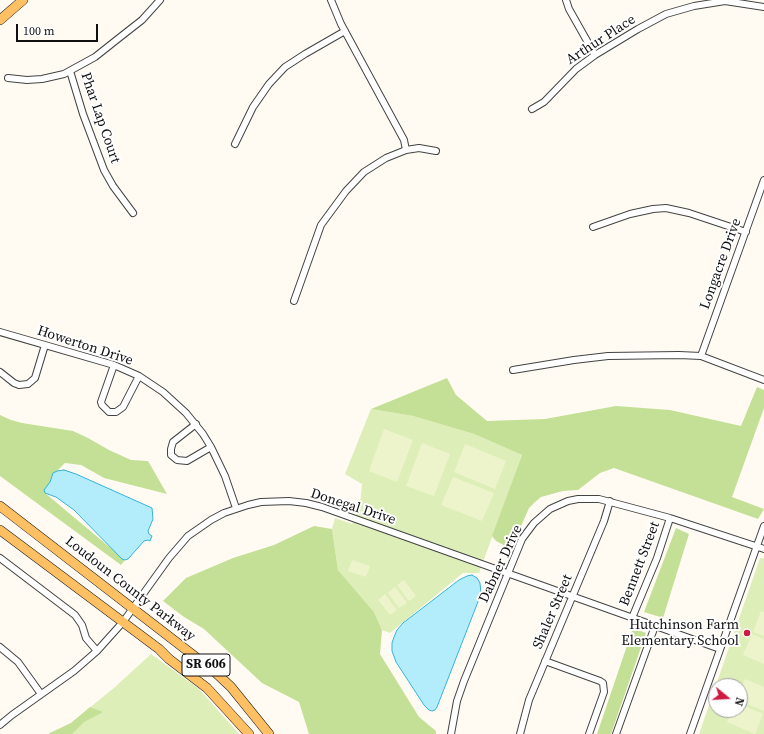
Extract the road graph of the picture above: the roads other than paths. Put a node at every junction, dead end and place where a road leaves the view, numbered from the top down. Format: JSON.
{"nodes":[{"id":1,"x":23,"y":0,"type":"edge"},
{"id":2,"x":160,"y":0,"type":"edge"},
{"id":3,"x":331,"y":0,"type":"edge"},
{"id":4,"x":566,"y":0,"type":"edge"},
{"id":5,"x":764,"y":7,"type":"edge"},
{"id":6,"x":0,"y":20,"type":"edge"},
{"id":7,"x":345,"y":31,"type":"junction"},
{"id":8,"x":595,"y":55,"type":"junction"},
{"id":9,"x":70,"y":70,"type":"junction"},
{"id":10,"x":8,"y":78,"type":"dead end"},
{"id":11,"x":532,"y":108,"type":"dead end"},
{"id":12,"x":235,"y":144,"type":"dead end"},
{"id":13,"x":406,"y":150,"type":"junction"},
{"id":14,"x":436,"y":151,"type":"dead end"},
{"id":15,"x":764,"y":180,"type":"edge"},
{"id":16,"x":133,"y":213,"type":"dead end"},
{"id":17,"x":593,"y":227,"type":"dead end"},
{"id":18,"x":746,"y":232,"type":"junction"},
{"id":19,"x":294,"y":301,"type":"dead end"},
{"id":20,"x":0,"y":332,"type":"edge"},
{"id":21,"x":45,"y":345,"type":"junction"},
{"id":22,"x":701,"y":356,"type":"junction"},
{"id":23,"x":114,"y":365,"type":"junction"},
{"id":24,"x":513,"y":370,"type":"dead end"},
{"id":25,"x":0,"y":372,"type":"edge"},
{"id":26,"x":139,"y":376,"type":"junction"},
{"id":27,"x":764,"y":380,"type":"edge"},
{"id":28,"x":196,"y":424,"type":"junction"},
{"id":29,"x":211,"y":446,"type":"junction"},
{"id":30,"x":610,"y":501,"type":"junction"},
{"id":31,"x":0,"y":506,"type":"edge"},
{"id":32,"x":236,"y":508,"type":"junction"},
{"id":33,"x":670,"y":518,"type":"junction"},
{"id":34,"x":764,"y":526,"type":"edge"},
{"id":35,"x":0,"y":530,"type":"edge"},
{"id":36,"x":757,"y":547,"type":"junction"},
{"id":37,"x":764,"y":549,"type":"edge"},
{"id":38,"x":0,"y":558,"type":"edge"},
{"id":39,"x":508,"y":574,"type":"junction"},
{"id":40,"x":572,"y":597,"type":"junction"},
{"id":41,"x":132,"y":608,"type":"junction"},
{"id":42,"x":632,"y":618,"type":"junction"},
{"id":43,"x":123,"y":622,"type":"junction"},
{"id":44,"x":655,"y":626,"type":"junction"},
{"id":45,"x":0,"y":647,"type":"edge"},
{"id":46,"x":720,"y":649,"type":"junction"},
{"id":47,"x":97,"y":651,"type":"junction"},
{"id":48,"x":545,"y":661,"type":"junction"},
{"id":49,"x":41,"y":694,"type":"junction"},
{"id":50,"x":0,"y":725,"type":"edge"},
{"id":51,"x":249,"y":734,"type":"edge"},
{"id":52,"x":269,"y":734,"type":"edge"},
{"id":53,"x":451,"y":734,"type":"edge"},
{"id":54,"x":520,"y":734,"type":"edge"},
{"id":55,"x":589,"y":734,"type":"edge"},
{"id":56,"x":616,"y":734,"type":"edge"},
{"id":57,"x":690,"y":734,"type":"edge"}],
"edges":[{"from":1,"to":6,"type":"main road"},
{"from":2,"to":9,"type":"street"},
{"from":3,"to":7,"type":"street"},
{"from":4,"to":8,"type":"street"},
{"from":5,"to":8,"type":"street","name":"Arthur Place"},
{"from":7,"to":12,"type":"street"},
{"from":7,"to":13,"type":"street"},
{"from":8,"to":11,"type":"street","name":"Arthur Place"},
{"from":9,"to":10,"type":"street"},
{"from":9,"to":16,"type":"street","name":"Phar Lap Court"},
{"from":13,"to":14,"type":"street"},
{"from":13,"to":19,"type":"street"},
{"from":15,"to":18,"type":"street","name":"Longacre Drive"},
{"from":17,"to":18,"type":"street"},
{"from":18,"to":22,"type":"street","name":"Longacre Drive"},
{"from":20,"to":21,"type":"street","name":"Howerton Drive"},
{"from":21,"to":23,"type":"street","name":"Howerton Drive"},
{"from":21,"to":25,"type":"street"},
{"from":22,"to":24,"type":"street"},
{"from":22,"to":27,"type":"street"},
{"from":23,"to":26,"type":"street","name":"Howerton Drive"},
{"from":23,"to":26,"type":"street"},
{"from":26,"to":28,"type":"street","name":"Howerton Drive"},
{"from":28,"to":29,"type":"street","name":"Howerton Drive"},
{"from":28,"to":29,"type":"street"},
{"from":29,"to":32,"type":"street","name":"Howerton Drive"},
{"from":30,"to":33,"type":"street","name":"Dabner Drive"},
{"from":30,"to":39,"type":"street","name":"Dabner Drive"},
{"from":30,"to":40,"type":"street","name":"Shaler Street"},
{"from":31,"to":41,"type":"main road","name":"Loudoun County Parkway","number":"SR 606"},
{"from":32,"to":39,"type":"street","name":"Donegal Drive"},
{"from":32,"to":41,"type":"street","name":"Donegal Drive"},
{"from":33,"to":36,"type":"street","name":"Dabner Drive"},
{"from":33,"to":42,"type":"street","name":"Bennett Street"},
{"from":34,"to":36,"type":"street"},
{"from":35,"to":43,"type":"main road","number":"SR 606"},
{"from":36,"to":37,"type":"street","name":"Dabner Drive"},
{"from":36,"to":46,"type":"street"},
{"from":38,"to":47,"type":"street"},
{"from":39,"to":40,"type":"street","name":"Donegal Drive"},
{"from":39,"to":53,"type":"street","name":"Dabner Drive"},
{"from":40,"to":42,"type":"street","name":"Donegal Drive"},
{"from":40,"to":48,"type":"street","name":"Shaler Street"},
{"from":41,"to":43,"type":"street","name":"Donegal Drive"},
{"from":41,"to":52,"type":"main road","name":"Loudoun County Parkway","number":"SR 606"},
{"from":42,"to":44,"type":"street","name":"Donegal Drive"},
{"from":43,"to":47,"type":"street","name":"Donegal Drive"},
{"from":43,"to":51,"type":"main road","number":"SR 606"},
{"from":44,"to":46,"type":"street","name":"Donegal Drive"},
{"from":44,"to":56,"type":"street"},
{"from":45,"to":49,"type":"street"},
{"from":46,"to":57,"type":"street"},
{"from":47,"to":49,"type":"street","name":"Donegal Drive"},
{"from":48,"to":54,"type":"street","name":"Shaler Street"},
{"from":48,"to":55,"type":"street"},
{"from":49,"to":50,"type":"street","name":"Donegal Drive"}]}
